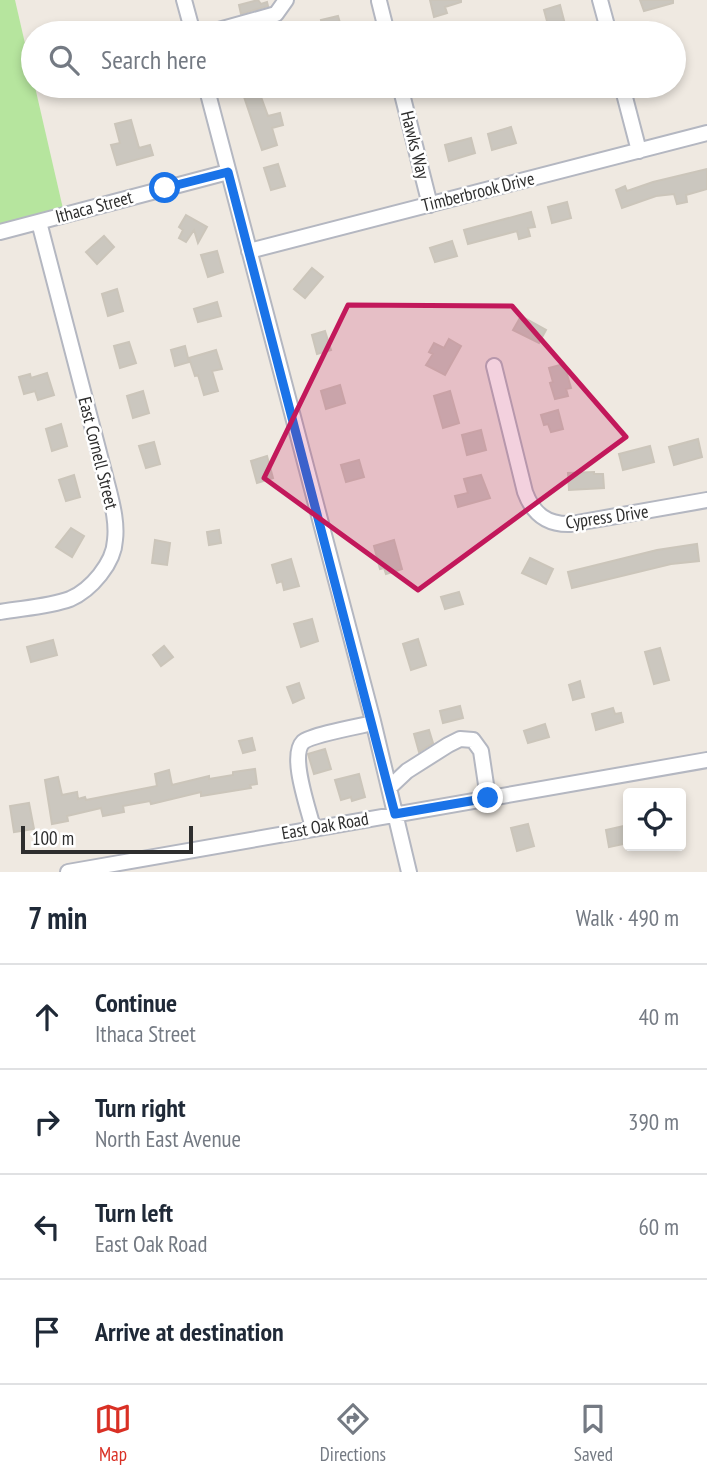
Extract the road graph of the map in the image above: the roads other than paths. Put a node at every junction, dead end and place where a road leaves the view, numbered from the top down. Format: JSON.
{"nodes":[{"id":1,"x":184,"y":0,"type":"edge"},
{"id":2,"x":286,"y":0,"type":"edge"},
{"id":3,"x":600,"y":0,"type":"edge"},
{"id":4,"x":379,"y":1,"type":"edge"},
{"id":5,"x":190,"y":21,"type":"edge"},
{"id":6,"x":251,"y":21,"type":"edge"},
{"id":7,"x":384,"y":21,"type":"edge"},
{"id":8,"x":606,"y":21,"type":"edge"},
{"id":9,"x":209,"y":98,"type":"edge"},
{"id":10,"x":403,"y":98,"type":"edge"},
{"id":11,"x":625,"y":98,"type":"edge"},
{"id":12,"x":707,"y":134,"type":"edge"},
{"id":13,"x":639,"y":151,"type":"junction"},
{"id":14,"x":228,"y":172,"type":"junction"},
{"id":15,"x":430,"y":205,"type":"junction"},
{"id":16,"x":39,"y":222,"type":"junction"},
{"id":17,"x":0,"y":232,"type":"edge"},
{"id":18,"x":249,"y":251,"type":"junction"},
{"id":19,"x":494,"y":366,"type":"dead end"},
{"id":20,"x":707,"y":499,"type":"edge"},
{"id":21,"x":0,"y":612,"type":"edge"},
{"id":22,"x":373,"y":723,"type":"junction"},
{"id":23,"x":707,"y":760,"type":"edge"},
{"id":24,"x":389,"y":788,"type":"junction"},
{"id":25,"x":488,"y":798,"type":"junction"},
{"id":26,"x":395,"y":814,"type":"junction"},
{"id":27,"x":313,"y":828,"type":"junction"},
{"id":28,"x":68,"y":872,"type":"edge"},
{"id":29,"x":410,"y":872,"type":"edge"}],
"edges":[{"from":1,"to":5,"type":"street"},
{"from":2,"to":6,"type":"street"},
{"from":3,"to":8,"type":"street"},
{"from":4,"to":7,"type":"street"},
{"from":9,"to":14,"type":"street"},
{"from":10,"to":15,"type":"street","name":"Hawks Way"},
{"from":11,"to":13,"type":"street"},
{"from":12,"to":13,"type":"street","name":"Timberbrook Drive"},
{"from":13,"to":15,"type":"street","name":"Timberbrook Drive"},
{"from":14,"to":16,"type":"street","name":"Ithaca Street"},
{"from":14,"to":18,"type":"street"},
{"from":15,"to":18,"type":"street","name":"Timberbrook Drive"},
{"from":16,"to":17,"type":"street","name":"Ithaca Street"},
{"from":16,"to":21,"type":"street","name":"East Cornell Street"},
{"from":18,"to":22,"type":"street"},
{"from":19,"to":20,"type":"street","name":"Cypress Drive"},
{"from":22,"to":24,"type":"street"},
{"from":22,"to":27,"type":"street"},
{"from":23,"to":25,"type":"street","name":"East Oak Road"},
{"from":24,"to":25,"type":"street"},
{"from":24,"to":26,"type":"street"},
{"from":25,"to":26,"type":"street","name":"East Oak Road"},
{"from":26,"to":27,"type":"street","name":"East Oak Road"},
{"from":26,"to":29,"type":"street"},
{"from":27,"to":28,"type":"street","name":"East Oak Road"}]}
